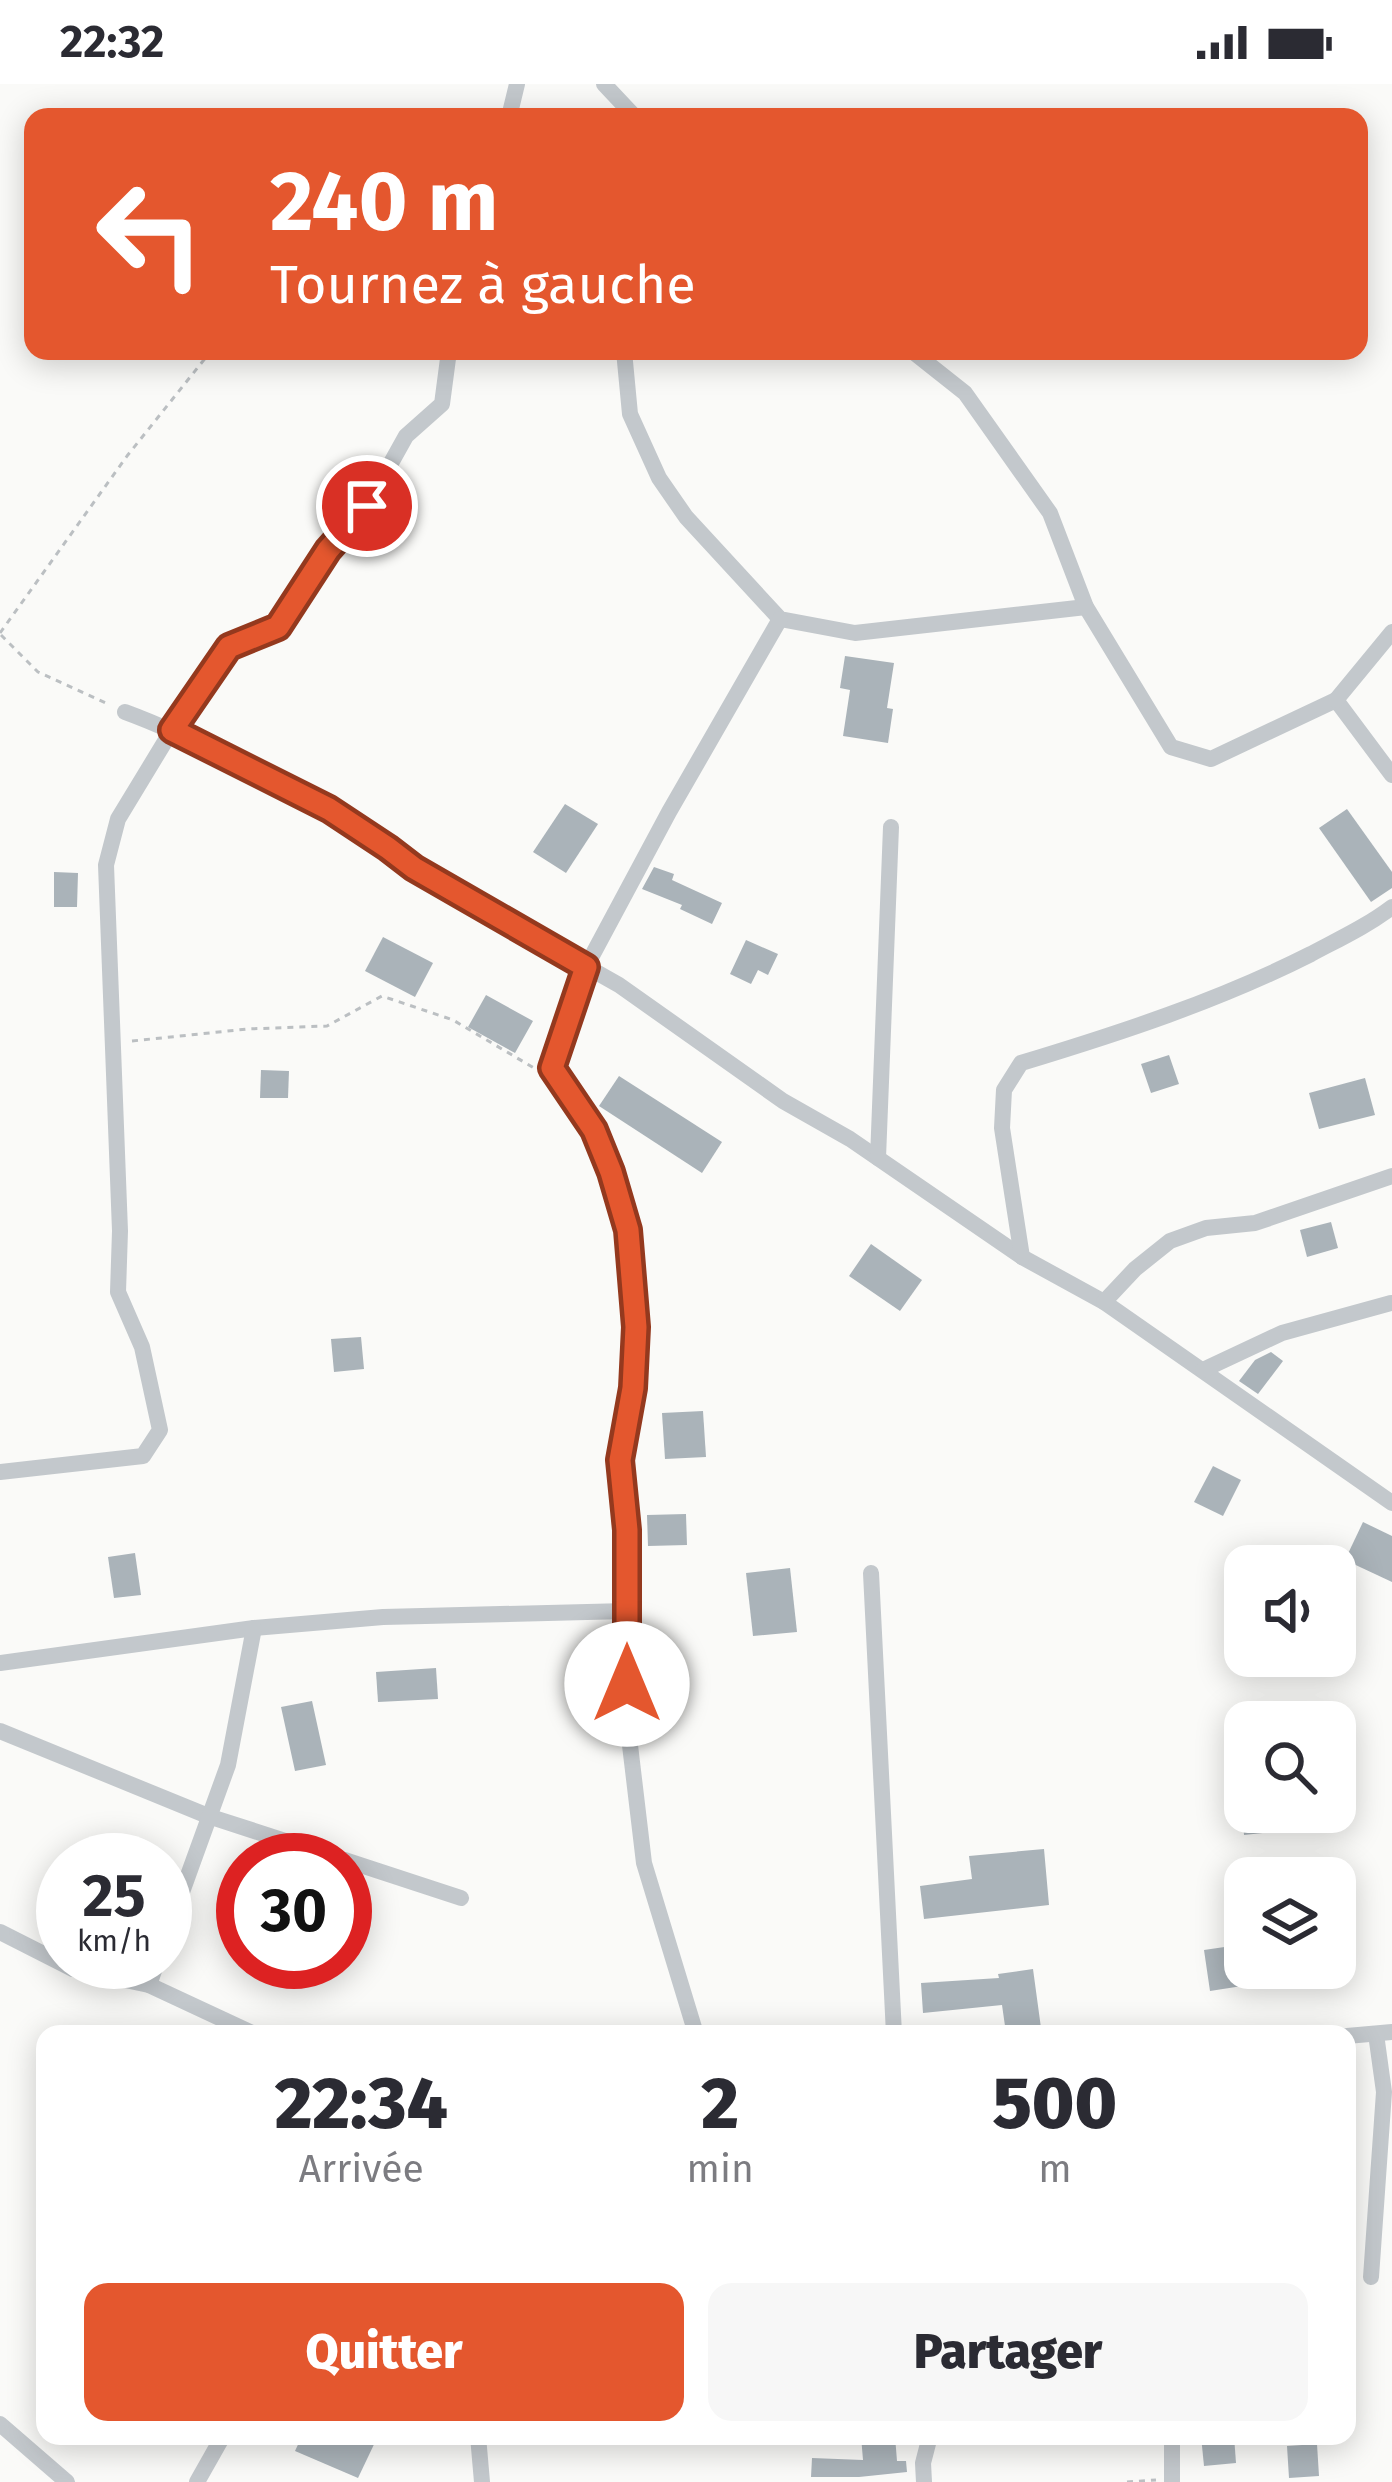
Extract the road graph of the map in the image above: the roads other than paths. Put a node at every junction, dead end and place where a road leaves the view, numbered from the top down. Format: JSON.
{"nodes":[{"id":1,"x":604,"y":84,"type":"edge"},
{"id":2,"x":627,"y":108,"type":"edge"},
{"id":3,"x":448,"y":360,"type":"edge"},
{"id":4,"x":626,"y":360,"type":"edge"},
{"id":5,"x":923,"y":360,"type":"edge"},
{"id":6,"x":1086,"y":608,"type":"junction"},
{"id":7,"x":780,"y":619,"type":"junction"},
{"id":8,"x":1392,"y":632,"type":"edge"},
{"id":9,"x":1336,"y":700,"type":"junction"},
{"id":10,"x":125,"y":712,"type":"road end"},
{"id":11,"x":172,"y":730,"type":"junction"},
{"id":12,"x":1392,"y":775,"type":"edge"},
{"id":13,"x":891,"y":826,"type":"dead end"},
{"id":14,"x":1392,"y":907,"type":"edge"},
{"id":15,"x":586,"y":967,"type":"junction"},
{"id":16,"x":878,"y":1158,"type":"junction"},
{"id":17,"x":1392,"y":1176,"type":"edge"},
{"id":18,"x":1022,"y":1257,"type":"junction"},
{"id":19,"x":1104,"y":1302,"type":"junction"},
{"id":20,"x":1390,"y":1303,"type":"edge"},
{"id":21,"x":1202,"y":1370,"type":"junction"},
{"id":22,"x":0,"y":1472,"type":"edge"},
{"id":23,"x":1392,"y":1503,"type":"edge"},
{"id":24,"x":871,"y":1573,"type":"dead end"},
{"id":25,"x":627,"y":1611,"type":"junction"},
{"id":26,"x":254,"y":1628,"type":"junction"},
{"id":27,"x":0,"y":1664,"type":"edge"},
{"id":28,"x":0,"y":1731,"type":"edge"},
{"id":29,"x":208,"y":1816,"type":"junction"},
{"id":30,"x":261,"y":1833,"type":"edge"},
{"id":31,"x":192,"y":1862,"type":"edge"},
{"id":32,"x":372,"y":1869,"type":"edge"},
{"id":33,"x":461,"y":1898,"type":"dead end"},
{"id":34,"x":0,"y":1932,"type":"edge"},
{"id":35,"x":36,"y":1950,"type":"edge"},
{"id":36,"x":158,"y":1989,"type":"edge"},
{"id":37,"x":235,"y":2025,"type":"edge"},
{"id":38,"x":693,"y":2025,"type":"edge"},
{"id":39,"x":894,"y":2025,"type":"edge"},
{"id":40,"x":1384,"y":2033,"type":"edge"},
{"id":41,"x":1371,"y":2277,"type":"dead end"},
{"id":42,"x":0,"y":2424,"type":"edge"},
{"id":43,"x":218,"y":2445,"type":"edge"},
{"id":44,"x":479,"y":2445,"type":"edge"},
{"id":45,"x":928,"y":2445,"type":"edge"},
{"id":46,"x":1172,"y":2445,"type":"edge"},
{"id":47,"x":46,"y":2475,"type":"edge"},
{"id":48,"x":1173,"y":2480,"type":"edge"},
{"id":49,"x":67,"y":2482,"type":"edge"},
{"id":50,"x":197,"y":2482,"type":"edge"},
{"id":51,"x":482,"y":2482,"type":"edge"},
{"id":52,"x":924,"y":2482,"type":"edge"}],
"edges":[{"from":1,"to":2,"type":"street"},
{"from":3,"to":11,"type":"street"},
{"from":4,"to":7,"type":"street"},
{"from":5,"to":6,"type":"street"},
{"from":6,"to":7,"type":"street"},
{"from":6,"to":9,"type":"street"},
{"from":7,"to":15,"type":"street"},
{"from":8,"to":9,"type":"street"},
{"from":9,"to":12,"type":"street"},
{"from":10,"to":11,"type":"street"},
{"from":11,"to":15,"type":"street"},
{"from":11,"to":22,"type":"street"},
{"from":13,"to":16,"type":"street"},
{"from":14,"to":18,"type":"street"},
{"from":15,"to":16,"type":"street"},
{"from":15,"to":25,"type":"street"},
{"from":16,"to":18,"type":"street"},
{"from":17,"to":19,"type":"street"},
{"from":18,"to":19,"type":"street"},
{"from":19,"to":21,"type":"street"},
{"from":20,"to":21,"type":"street"},
{"from":21,"to":23,"type":"street"},
{"from":24,"to":39,"type":"street"},
{"from":25,"to":26,"type":"street"},
{"from":25,"to":38,"type":"street"},
{"from":26,"to":27,"type":"street"},
{"from":26,"to":29,"type":"street"},
{"from":28,"to":29,"type":"street"},
{"from":29,"to":30,"type":"street"},
{"from":29,"to":31,"type":"street"},
{"from":32,"to":33,"type":"street"},
{"from":34,"to":35,"type":"street"},
{"from":36,"to":37,"type":"street"},
{"from":40,"to":41,"type":"street"},
{"from":42,"to":47,"type":"street"},
{"from":43,"to":50,"type":"street"},
{"from":44,"to":51,"type":"street"},
{"from":45,"to":52,"type":"street"},
{"from":46,"to":48,"type":"street"},
{"from":47,"to":49,"type":"street"}]}
